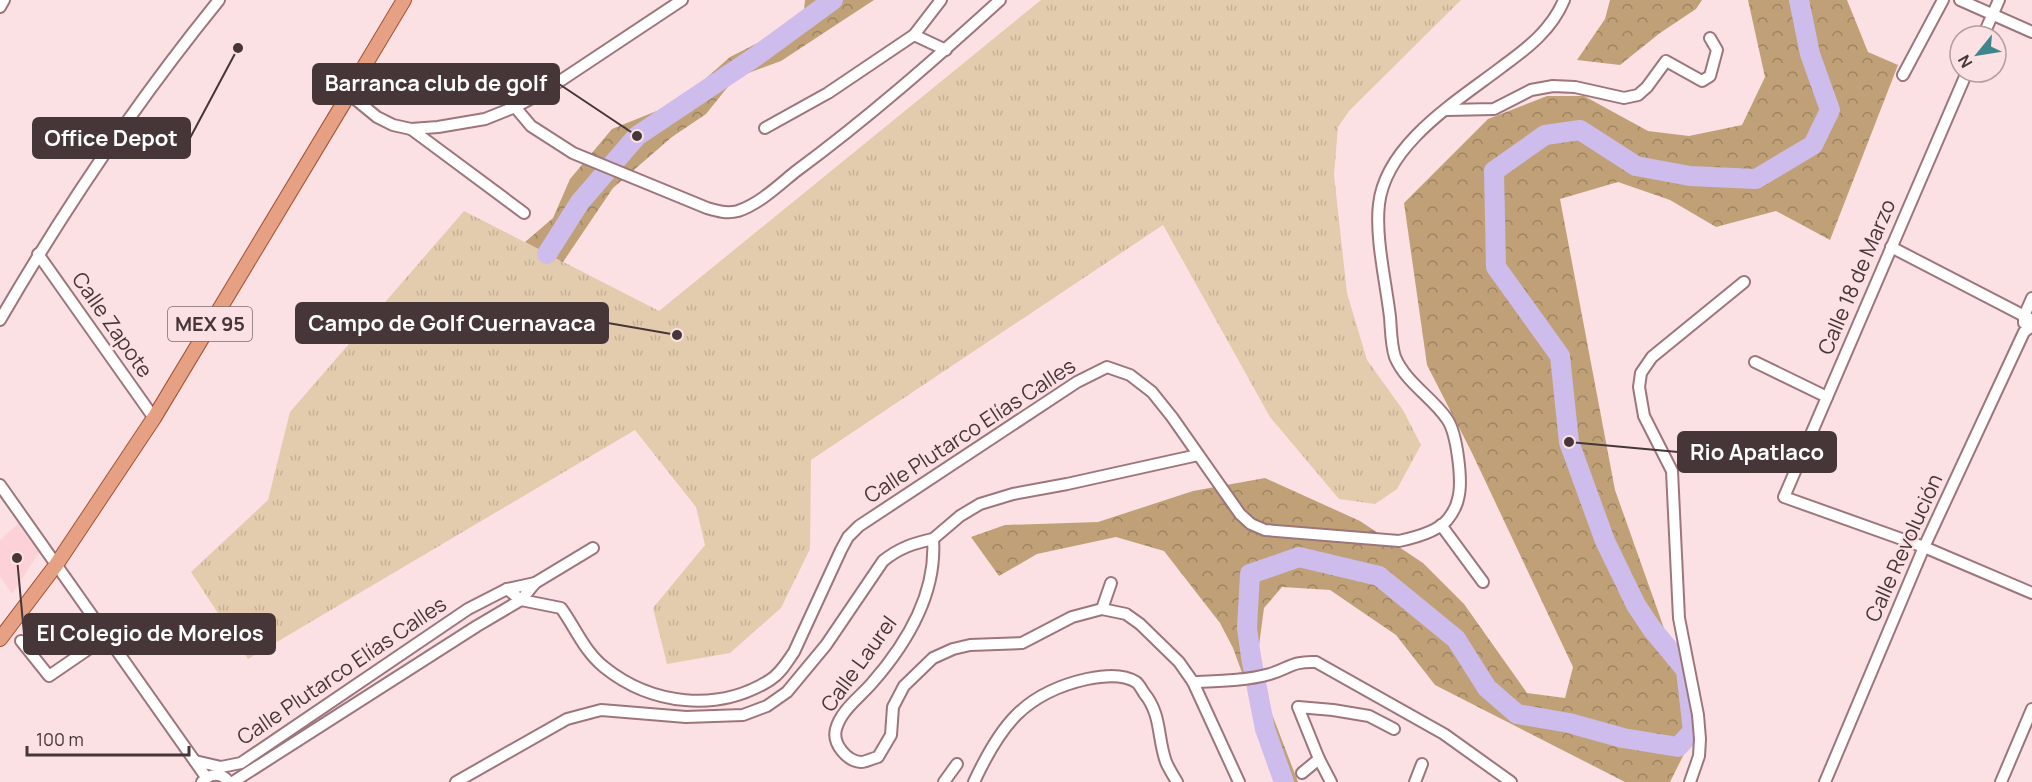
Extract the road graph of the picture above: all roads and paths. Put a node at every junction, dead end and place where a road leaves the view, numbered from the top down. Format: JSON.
{"nodes":[{"id":1,"x":4,"y":0,"type":"edge"},
{"id":2,"x":219,"y":0,"type":"edge"},
{"id":3,"x":404,"y":0,"type":"edge"},
{"id":4,"x":682,"y":0,"type":"edge"},
{"id":5,"x":941,"y":0,"type":"edge"},
{"id":6,"x":1000,"y":0,"type":"edge"},
{"id":7,"x":1564,"y":0,"type":"edge"},
{"id":8,"x":1943,"y":0,"type":"edge"},
{"id":9,"x":1960,"y":0,"type":"edge"},
{"id":10,"x":1999,"y":0,"type":"edge"},
{"id":11,"x":0,"y":7,"type":"edge"},
{"id":12,"x":1992,"y":15,"type":"junction"},
{"id":13,"x":1988,"y":24,"type":"edge"},
{"id":14,"x":2032,"y":32,"type":"edge"},
{"id":15,"x":914,"y":35,"type":"junction"},
{"id":16,"x":1710,"y":38,"type":"dead end"},
{"id":17,"x":946,"y":50,"type":"junction"},
{"id":18,"x":1904,"y":75,"type":"dead end"},
{"id":19,"x":1962,"y":84,"type":"edge"},
{"id":20,"x":349,"y":94,"type":"junction"},
{"id":21,"x":515,"y":107,"type":"junction"},
{"id":22,"x":1446,"y":110,"type":"junction"},
{"id":23,"x":765,"y":128,"type":"dead end"},
{"id":24,"x":411,"y":129,"type":"junction"},
{"id":25,"x":524,"y":213,"type":"dead end"},
{"id":26,"x":1891,"y":248,"type":"junction"},
{"id":27,"x":38,"y":254,"type":"junction"},
{"id":28,"x":1744,"y":282,"type":"dead end"},
{"id":29,"x":2032,"y":298,"type":"edge"},
{"id":30,"x":2028,"y":318,"type":"edge"},
{"id":31,"x":0,"y":320,"type":"edge"},
{"id":32,"x":2028,"y":329,"type":"edge"},
{"id":33,"x":1755,"y":362,"type":"dead end"},
{"id":34,"x":1827,"y":397,"type":"junction"},
{"id":35,"x":154,"y":418,"type":"junction"},
{"id":36,"x":1198,"y":455,"type":"junction"},
{"id":37,"x":0,"y":485,"type":"edge"},
{"id":38,"x":1441,"y":525,"type":"junction"},
{"id":39,"x":933,"y":539,"type":"junction"},
{"id":40,"x":1924,"y":547,"type":"junction"},
{"id":41,"x":593,"y":548,"type":"dead end"},
{"id":42,"x":56,"y":565,"type":"junction"},
{"id":43,"x":1483,"y":582,"type":"dead end"},
{"id":44,"x":535,"y":583,"type":"junction"},
{"id":45,"x":1111,"y":583,"type":"dead end"},
{"id":46,"x":507,"y":589,"type":"junction"},
{"id":47,"x":2032,"y":593,"type":"edge"},
{"id":48,"x":521,"y":600,"type":"junction"},
{"id":49,"x":1102,"y":609,"type":"junction"},
{"id":50,"x":106,"y":637,"type":"junction"},
{"id":51,"x":0,"y":639,"type":"edge"},
{"id":52,"x":21,"y":641,"type":"dead end"},
{"id":53,"x":1193,"y":682,"type":"junction"},
{"id":54,"x":2032,"y":709,"type":"edge"},
{"id":55,"x":1394,"y":729,"type":"dead end"},
{"id":56,"x":1319,"y":759,"type":"junction"},
{"id":57,"x":195,"y":761,"type":"junction"},
{"id":58,"x":957,"y":764,"type":"dead end"},
{"id":59,"x":1422,"y":764,"type":"dead end"},
{"id":60,"x":1302,"y":773,"type":"dead end"},
{"id":61,"x":204,"y":780,"type":"edge"},
{"id":62,"x":1503,"y":780,"type":"edge"},
{"id":63,"x":229,"y":782,"type":"edge"},
{"id":64,"x":233,"y":782,"type":"edge"},
{"id":65,"x":456,"y":782,"type":"edge"},
{"id":66,"x":944,"y":782,"type":"edge"},
{"id":67,"x":974,"y":782,"type":"edge"},
{"id":68,"x":1177,"y":782,"type":"edge"},
{"id":69,"x":1239,"y":782,"type":"edge"},
{"id":70,"x":1331,"y":782,"type":"edge"},
{"id":71,"x":1415,"y":782,"type":"edge"},
{"id":72,"x":1690,"y":782,"type":"edge"},
{"id":73,"x":1825,"y":782,"type":"edge"},
{"id":74,"x":2001,"y":782,"type":"edge"}],
"edges":[{"from":1,"to":11,"type":"street"},
{"from":2,"to":27,"type":"street"},
{"from":3,"to":20,"type":"main road","number":"MEX 95"},
{"from":4,"to":21,"type":"street"},
{"from":5,"to":15,"type":"street"},
{"from":6,"to":17,"type":"street"},
{"from":7,"to":22,"type":"street"},
{"from":8,"to":18,"type":"street"},
{"from":9,"to":12,"type":"street"},
{"from":10,"to":12,"type":"street"},
{"from":12,"to":13,"type":"street"},
{"from":12,"to":14,"type":"street"},
{"from":15,"to":17,"type":"street"},
{"from":15,"to":23,"type":"street"},
{"from":16,"to":22,"type":"street"},
{"from":17,"to":21,"type":"street"},
{"from":19,"to":26,"type":"street","name":"Calle 18 de Marzo"},
{"from":20,"to":24,"type":"street"},
{"from":20,"to":35,"type":"main road","number":"MEX 95"},
{"from":21,"to":24,"type":"street"},
{"from":22,"to":38,"type":"street"},
{"from":24,"to":25,"type":"street"},
{"from":26,"to":30,"type":"street"},
{"from":26,"to":34,"type":"street","name":"Calle 18 de Marzo"},
{"from":27,"to":31,"type":"street"},
{"from":27,"to":35,"type":"street","name":"Calle Zapote"},
{"from":28,"to":72,"type":"street"},
{"from":29,"to":30,"type":"street","name":"Calle Revolución"},
{"from":30,"to":32,"type":"street","name":"Calle Revolución"},
{"from":32,"to":40,"type":"street","name":"Calle Revolución"},
{"from":33,"to":34,"type":"street"},
{"from":34,"to":40,"type":"street","name":"Calle 18 de Marzo"},
{"from":35,"to":42,"type":"main road","number":"MEX 95"},
{"from":36,"to":38,"type":"street","name":"Calle Plutarco Elías Calles"},
{"from":36,"to":39,"type":"street","name":"Calle Laurel"},
{"from":36,"to":48,"type":"street","name":"Calle Plutarco Elías Calles"},
{"from":37,"to":42,"type":"street"},
{"from":38,"to":43,"type":"street"},
{"from":39,"to":49,"type":"street","name":"Calle Laurel"},
{"from":39,"to":65,"type":"street","name":"Calle Laurel"},
{"from":40,"to":47,"type":"street"},
{"from":40,"to":73,"type":"street","name":"Calle Revolución"},
{"from":41,"to":44,"type":"street","name":"Calle Plutarco Elías Calles"},
{"from":42,"to":50,"type":"street"},
{"from":42,"to":51,"type":"main road","number":"MEX 95"},
{"from":44,"to":46,"type":"street","name":"Calle Plutarco Elías Calles"},
{"from":44,"to":48,"type":"street","name":"Calle Plutarco Elías Calles"},
{"from":45,"to":49,"type":"street"},
{"from":46,"to":48,"type":"street","name":"Calle Plutarco Elías Calles"},
{"from":46,"to":57,"type":"street","name":"Calle Plutarco Elías Calles"},
{"from":48,"to":64,"type":"street","name":"Calle Plutarco Elías Calles"},
{"from":49,"to":53,"type":"street"},
{"from":50,"to":52,"type":"street"},
{"from":50,"to":57,"type":"street"},
{"from":53,"to":62,"type":"street"},
{"from":53,"to":69,"type":"street"},
{"from":54,"to":74,"type":"street"},
{"from":55,"to":56,"type":"street"},
{"from":56,"to":60,"type":"street"},
{"from":56,"to":70,"type":"street"},
{"from":57,"to":61,"type":"street"},
{"from":58,"to":66,"type":"street"},
{"from":59,"to":71,"type":"street"},
{"from":61,"to":63,"type":"street"},
{"from":67,"to":68,"type":"street"}]}
